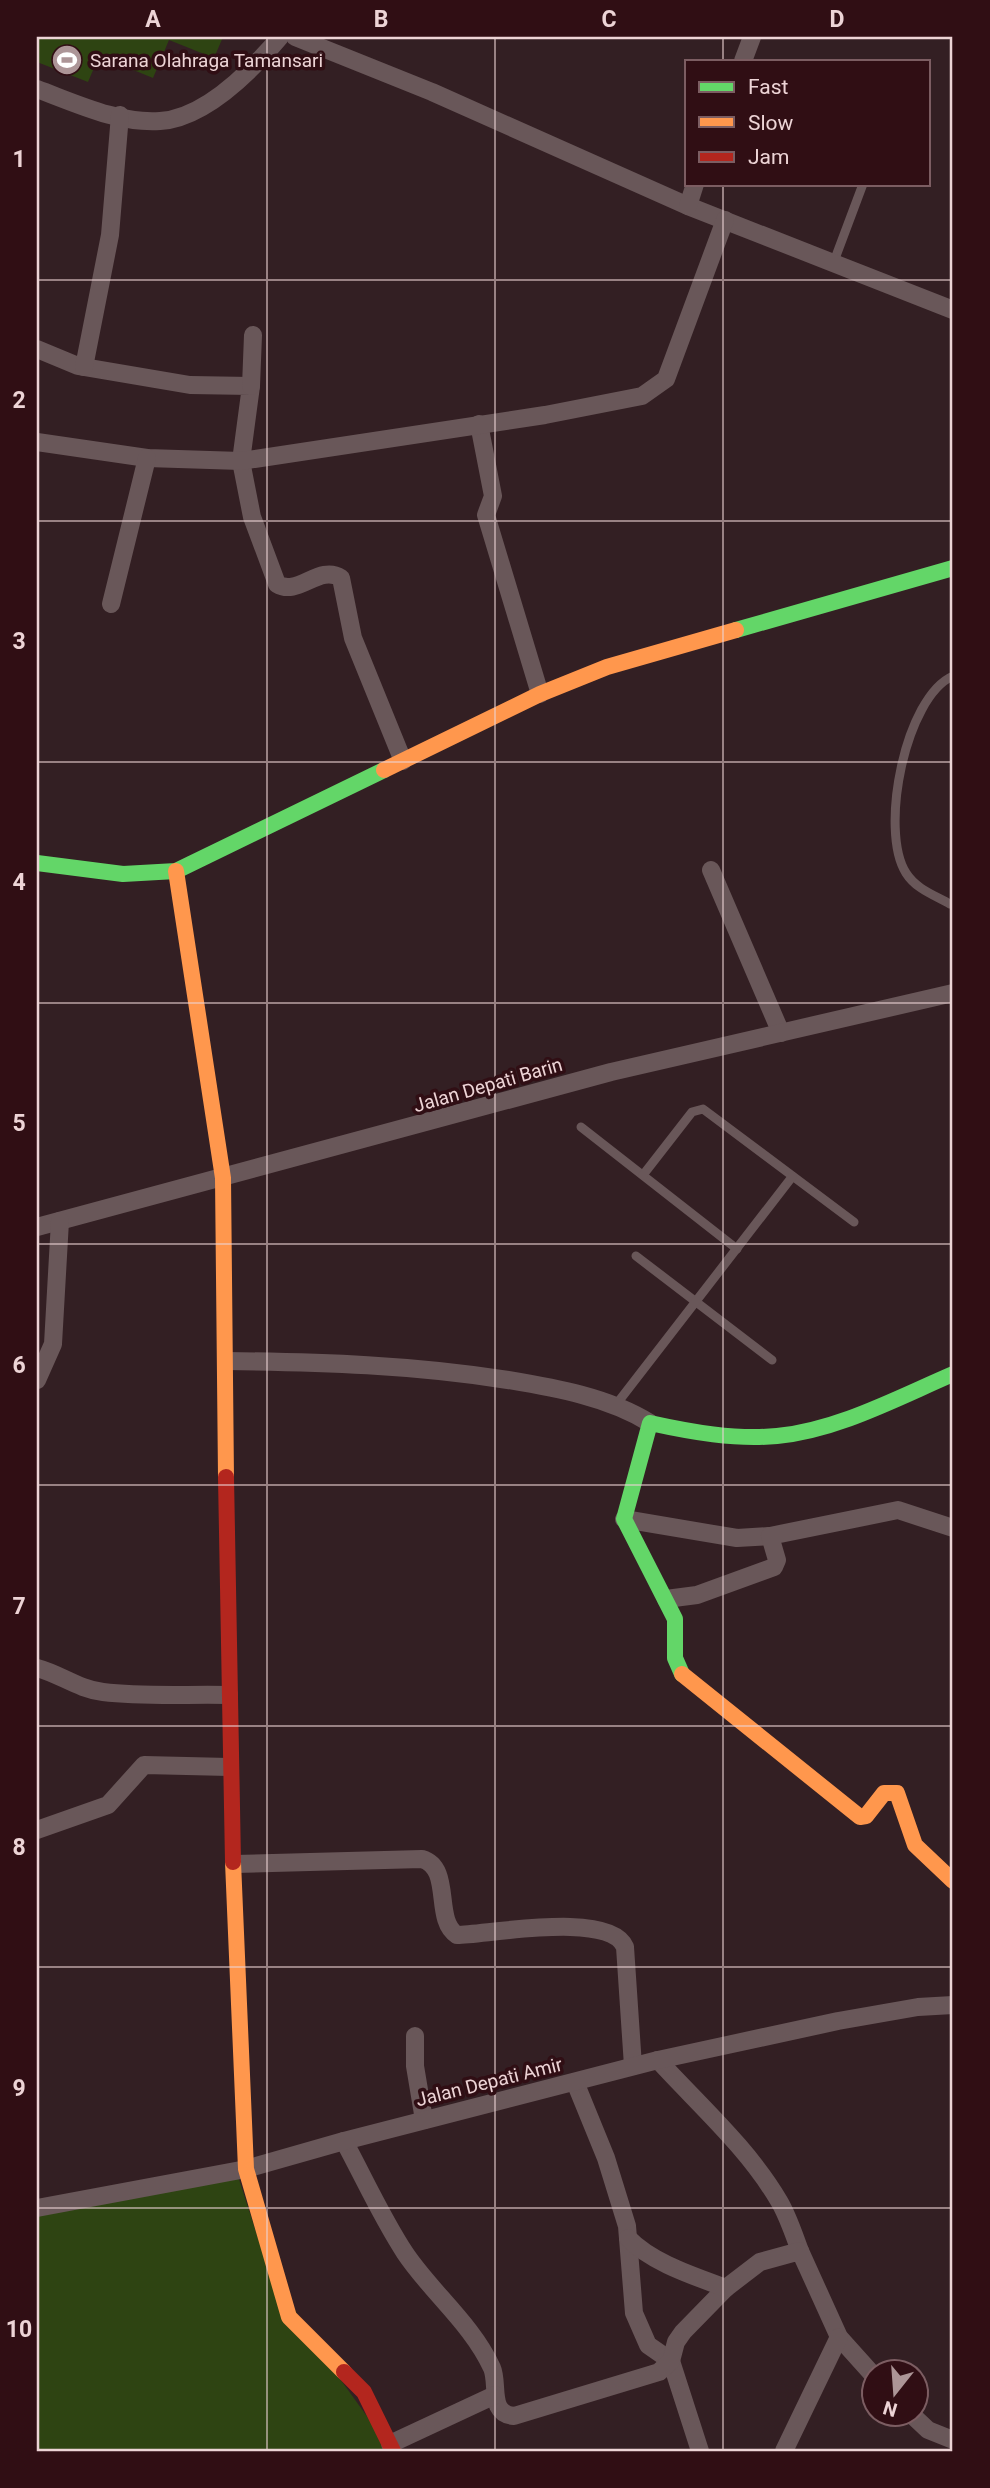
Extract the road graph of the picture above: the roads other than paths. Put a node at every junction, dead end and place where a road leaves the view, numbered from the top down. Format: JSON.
{"nodes":[{"id":1,"x":280,"y":37,"type":"edge"},
{"id":2,"x":295,"y":37,"type":"edge"},
{"id":3,"x":752,"y":37,"type":"edge"},
{"id":4,"x":743,"y":60,"type":"edge"},
{"id":5,"x":37,"y":89,"type":"edge"},
{"id":6,"x":120,"y":115,"type":"junction"},
{"id":7,"x":694,"y":186,"type":"edge"},
{"id":8,"x":862,"y":186,"type":"edge"},
{"id":9,"x":688,"y":205,"type":"junction"},
{"id":10,"x":725,"y":220,"type":"junction"},
{"id":11,"x":833,"y":264,"type":"junction"},
{"id":12,"x":953,"y":310,"type":"edge"},
{"id":13,"x":253,"y":335,"type":"dead end"},
{"id":14,"x":37,"y":349,"type":"edge"},
{"id":15,"x":84,"y":367,"type":"junction"},
{"id":16,"x":251,"y":386,"type":"junction"},
{"id":17,"x":479,"y":424,"type":"junction"},
{"id":18,"x":37,"y":442,"type":"edge"},
{"id":19,"x":147,"y":458,"type":"junction"},
{"id":20,"x":241,"y":461,"type":"junction"},
{"id":21,"x":953,"y":568,"type":"edge"},
{"id":22,"x":111,"y":604,"type":"dead end"},
{"id":23,"x":953,"y":676,"type":"edge"},
{"id":24,"x":540,"y":694,"type":"junction"},
{"id":25,"x":403,"y":761,"type":"junction"},
{"id":26,"x":37,"y":863,"type":"edge"},
{"id":27,"x":711,"y":870,"type":"dead end"},
{"id":28,"x":176,"y":872,"type":"junction"},
{"id":29,"x":950,"y":904,"type":"dead end"},
{"id":30,"x":953,"y":993,"type":"edge"},
{"id":31,"x":781,"y":1033,"type":"junction"},
{"id":32,"x":581,"y":1127,"type":"dead end"},
{"id":33,"x":643,"y":1175,"type":"junction"},
{"id":34,"x":792,"y":1177,"type":"junction"},
{"id":35,"x":223,"y":1178,"type":"junction"},
{"id":36,"x":60,"y":1221,"type":"junction"},
{"id":37,"x":855,"y":1222,"type":"dead end"},
{"id":38,"x":37,"y":1227,"type":"edge"},
{"id":39,"x":737,"y":1249,"type":"junction"},
{"id":40,"x":636,"y":1256,"type":"dead end"},
{"id":41,"x":695,"y":1303,"type":"junction"},
{"id":42,"x":772,"y":1360,"type":"dead end"},
{"id":43,"x":226,"y":1362,"type":"junction"},
{"id":44,"x":953,"y":1374,"type":"edge"},
{"id":45,"x":37,"y":1380,"type":"edge"},
{"id":46,"x":615,"y":1406,"type":"junction"},
{"id":47,"x":650,"y":1423,"type":"junction"},
{"id":48,"x":624,"y":1519,"type":"junction"},
{"id":49,"x":953,"y":1528,"type":"edge"},
{"id":50,"x":770,"y":1536,"type":"junction"},
{"id":51,"x":666,"y":1599,"type":"junction"},
{"id":52,"x":37,"y":1668,"type":"edge"},
{"id":53,"x":229,"y":1695,"type":"junction"},
{"id":54,"x":229,"y":1767,"type":"junction"},
{"id":55,"x":37,"y":1830,"type":"edge"},
{"id":56,"x":234,"y":1864,"type":"junction"},
{"id":57,"x":953,"y":1881,"type":"edge"},
{"id":58,"x":953,"y":2005,"type":"edge"},
{"id":59,"x":415,"y":2036,"type":"dead end"},
{"id":60,"x":658,"y":2060,"type":"junction"},
{"id":61,"x":633,"y":2066,"type":"junction"},
{"id":62,"x":575,"y":2082,"type":"junction"},
{"id":63,"x":424,"y":2120,"type":"junction"},
{"id":64,"x":344,"y":2141,"type":"junction"},
{"id":65,"x":246,"y":2169,"type":"junction"},
{"id":66,"x":37,"y":2208,"type":"edge"},
{"id":67,"x":628,"y":2238,"type":"junction"},
{"id":68,"x":800,"y":2251,"type":"junction"},
{"id":69,"x":726,"y":2288,"type":"junction"},
{"id":70,"x":839,"y":2337,"type":"junction"},
{"id":71,"x":860,"y":2360,"type":"edge"},
{"id":72,"x":671,"y":2361,"type":"junction"},
{"id":73,"x":495,"y":2395,"type":"junction"},
{"id":74,"x":926,"y":2428,"type":"edge"},
{"id":75,"x":953,"y":2440,"type":"edge"},
{"id":76,"x":392,"y":2447,"type":"edge"},
{"id":77,"x":700,"y":2451,"type":"edge"},
{"id":78,"x":784,"y":2451,"type":"edge"}],
"edges":[{"from":1,"to":6,"type":"street"},
{"from":2,"to":9,"type":"street"},
{"from":3,"to":4,"type":"street"},
{"from":5,"to":6,"type":"street"},
{"from":6,"to":15,"type":"street"},
{"from":7,"to":9,"type":"street"},
{"from":8,"to":11,"type":"lane"},
{"from":9,"to":10,"type":"street"},
{"from":10,"to":11,"type":"street"},
{"from":10,"to":17,"type":"street"},
{"from":11,"to":12,"type":"street"},
{"from":13,"to":16,"type":"street"},
{"from":14,"to":15,"type":"street"},
{"from":15,"to":16,"type":"street"},
{"from":16,"to":20,"type":"street"},
{"from":17,"to":20,"type":"street"},
{"from":17,"to":24,"type":"street"},
{"from":18,"to":19,"type":"street"},
{"from":19,"to":20,"type":"street"},
{"from":19,"to":22,"type":"street"},
{"from":20,"to":25,"type":"street"},
{"from":21,"to":24,"type":"street"},
{"from":23,"to":29,"type":"lane"},
{"from":24,"to":25,"type":"street"},
{"from":25,"to":28,"type":"street"},
{"from":26,"to":28,"type":"street"},
{"from":27,"to":31,"type":"street"},
{"from":28,"to":35,"type":"street"},
{"from":30,"to":31,"type":"street","name":"Jalan Depati Barin"},
{"from":31,"to":35,"type":"street","name":"Jalan Depati Barin"},
{"from":32,"to":33,"type":"lane"},
{"from":33,"to":34,"type":"lane"},
{"from":33,"to":39,"type":"lane"},
{"from":34,"to":37,"type":"lane"},
{"from":34,"to":39,"type":"lane"},
{"from":35,"to":36,"type":"street","name":"Jalan Depati Barin"},
{"from":35,"to":43,"type":"street"},
{"from":36,"to":38,"type":"street","name":"Jalan Depati Barin"},
{"from":36,"to":45,"type":"street"},
{"from":39,"to":41,"type":"lane"},
{"from":40,"to":41,"type":"lane"},
{"from":41,"to":42,"type":"lane"},
{"from":41,"to":46,"type":"lane"},
{"from":43,"to":46,"type":"street"},
{"from":43,"to":53,"type":"street"},
{"from":44,"to":47,"type":"street"},
{"from":46,"to":47,"type":"street"},
{"from":47,"to":48,"type":"street"},
{"from":48,"to":50,"type":"street"},
{"from":48,"to":51,"type":"street"},
{"from":49,"to":50,"type":"street"},
{"from":50,"to":51,"type":"street"},
{"from":51,"to":57,"type":"street"},
{"from":52,"to":53,"type":"street"},
{"from":53,"to":54,"type":"street"},
{"from":54,"to":55,"type":"street"},
{"from":54,"to":56,"type":"street"},
{"from":56,"to":61,"type":"street"},
{"from":56,"to":65,"type":"street"},
{"from":58,"to":60,"type":"street","name":"Jalan Depati Amir"},
{"from":59,"to":63,"type":"street"},
{"from":60,"to":61,"type":"street","name":"Jalan Depati Amir"},
{"from":60,"to":68,"type":"street"},
{"from":61,"to":62,"type":"street","name":"Jalan Depati Amir"},
{"from":62,"to":63,"type":"street","name":"Jalan Depati Amir"},
{"from":62,"to":67,"type":"street"},
{"from":63,"to":64,"type":"street","name":"Jalan Depati Amir"},
{"from":64,"to":65,"type":"street","name":"Jalan Depati Amir"},
{"from":64,"to":73,"type":"street"},
{"from":65,"to":66,"type":"street","name":"Jalan Depati Amir"},
{"from":65,"to":76,"type":"street"},
{"from":67,"to":69,"type":"street"},
{"from":67,"to":72,"type":"street"},
{"from":68,"to":69,"type":"street"},
{"from":68,"to":70,"type":"street"},
{"from":69,"to":72,"type":"street"},
{"from":70,"to":71,"type":"street"},
{"from":70,"to":78,"type":"street"},
{"from":72,"to":73,"type":"street"},
{"from":72,"to":77,"type":"street"},
{"from":73,"to":76,"type":"street"},
{"from":74,"to":75,"type":"street"}]}
